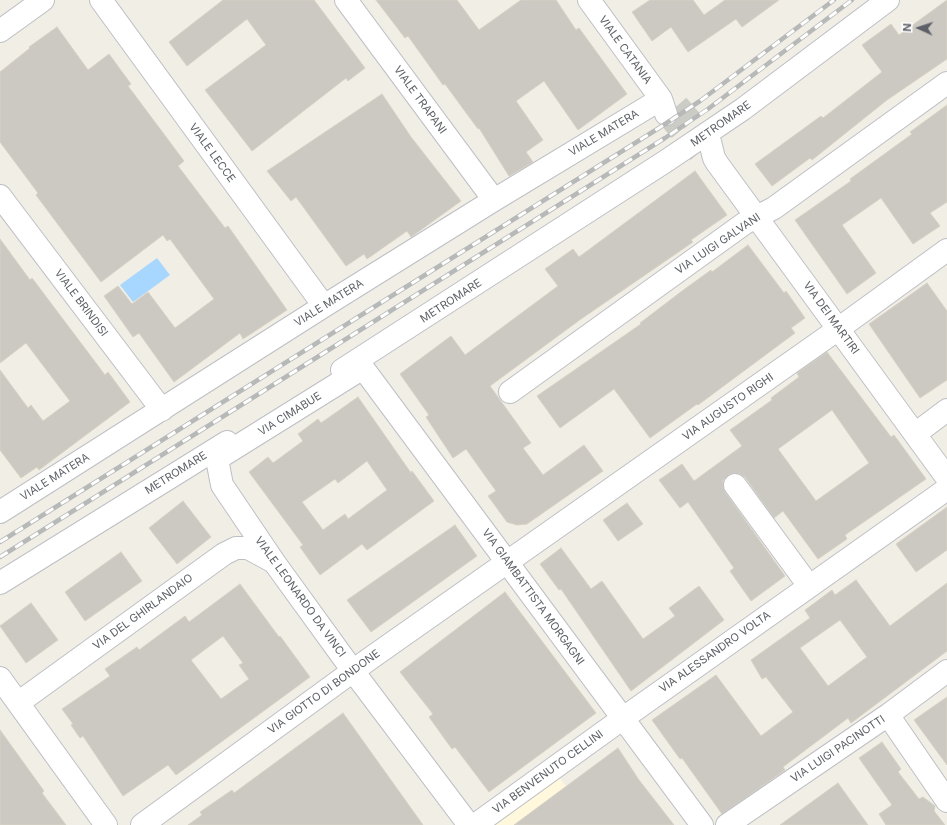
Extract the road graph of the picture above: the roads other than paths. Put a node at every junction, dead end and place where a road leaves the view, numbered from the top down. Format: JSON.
{"nodes":[{"id":1,"x":43,"y":0,"type":"edge"},
{"id":2,"x":100,"y":0,"type":"edge"},
{"id":3,"x":346,"y":0,"type":"edge"},
{"id":4,"x":589,"y":0,"type":"edge"},
{"id":5,"x":888,"y":0,"type":"edge"},
{"id":6,"x":0,"y":31,"type":"edge"},
{"id":7,"x":947,"y":83,"type":"edge"},
{"id":8,"x":668,"y":106,"type":"joint"},
{"id":9,"x":708,"y":151,"type":"tunnel mouth"},
{"id":10,"x":0,"y":196,"type":"edge"},
{"id":11,"x":494,"y":200,"type":"junction"},
{"id":12,"x":756,"y":216,"type":"junction"},
{"id":13,"x":947,"y":250,"type":"edge"},
{"id":14,"x":324,"y":306,"type":"junction"},
{"id":15,"x":838,"y":328,"type":"junction"},
{"id":16,"x":363,"y":368,"type":"joint"},
{"id":17,"x":510,"y":392,"type":"dead end"},
{"id":18,"x":162,"y":410,"type":"junction"},
{"id":19,"x":947,"y":410,"type":"edge"},
{"id":20,"x":915,"y":434,"type":"junction"},
{"id":21,"x":216,"y":459,"type":"joint"},
{"id":22,"x":947,"y":478,"type":"edge"},
{"id":23,"x":735,"y":485,"type":"dead end"},
{"id":24,"x":947,"y":489,"type":"edge"},
{"id":25,"x":4,"y":503,"type":"edge"},
{"id":26,"x":274,"y":562,"type":"junction"},
{"id":27,"x":508,"y":562,"type":"junction"},
{"id":28,"x":0,"y":583,"type":"edge"},
{"id":29,"x":809,"y":586,"type":"junction"},
{"id":30,"x":353,"y":671,"type":"junction"},
{"id":31,"x":947,"y":671,"type":"edge"},
{"id":32,"x":0,"y":678,"type":"edge"},
{"id":33,"x":18,"y":703,"type":"junction"},
{"id":34,"x":888,"y":714,"type":"junction"},
{"id":35,"x":622,"y":719,"type":"junction"},
{"id":36,"x":947,"y":801,"type":"edge"},
{"id":37,"x":106,"y":825,"type":"edge"},
{"id":38,"x":142,"y":825,"type":"edge"},
{"id":39,"x":469,"y":825,"type":"edge"},
{"id":40,"x":475,"y":825,"type":"edge"},
{"id":41,"x":702,"y":825,"type":"edge"},
{"id":42,"x":727,"y":825,"type":"edge"}],
"edges":[{"from":1,"to":6,"type":"street"},
{"from":2,"to":14,"type":"street","name":"VIALE LECCE"},
{"from":3,"to":11,"type":"street","name":"VIALE TRAPANI"},
{"from":4,"to":8,"type":"street","name":"VIALE CATANIA"},
{"from":5,"to":28,"type":"street","name":"METROMARE"},
{"from":7,"to":12,"type":"street","name":"VIA LUIGI GALVANI"},
{"from":8,"to":11,"type":"street","name":"VIALE MATERA"},
{"from":9,"to":12,"type":"street","name":"VIA DEI MARTIRI"},
{"from":10,"to":18,"type":"street","name":"VIALE BRINDISI"},
{"from":11,"to":14,"type":"street","name":"VIALE MATERA"},
{"from":12,"to":15,"type":"street","name":"VIA DEI MARTIRI"},
{"from":12,"to":17,"type":"street","name":"VIA LUIGI GALVANI"},
{"from":13,"to":15,"type":"street","name":"VIA AUGUSTO RIGHI"},
{"from":14,"to":18,"type":"street","name":"VIALE MATERA"},
{"from":15,"to":20,"type":"street","name":"VIA DEI MARTIRI"},
{"from":15,"to":27,"type":"street","name":"VIA AUGUSTO RIGHI"},
{"from":16,"to":21,"type":"street","name":"VIA CIMABUE"},
{"from":16,"to":27,"type":"street","name":"VIA GIAMBATTISTA MORGAGNI"},
{"from":18,"to":25,"type":"street","name":"VIALE MATERA"},
{"from":19,"to":20,"type":"street"},
{"from":20,"to":22,"type":"street","name":"VIA DEI MARTIRI"},
{"from":21,"to":26,"type":"street","name":"VIALE LEONARDO DA VINCI"},
{"from":23,"to":29,"type":"street"},
{"from":24,"to":29,"type":"street","name":"VIA ALESSANDRO VOLTA"},
{"from":26,"to":30,"type":"street","name":"VIALE LEONARDO DA VINCI"},
{"from":26,"to":33,"type":"street","name":"VIA DEL GHIRLANDAIO"},
{"from":27,"to":30,"type":"street","name":"VIA GIOTTO DI BONDONE"},
{"from":27,"to":35,"type":"street","name":"VIA GIAMBATTISTA MORGAGNI"},
{"from":29,"to":35,"type":"street","name":"VIA ALESSANDRO VOLTA"},
{"from":30,"to":38,"type":"street","name":"VIA GIOTTO DI BONDONE"},
{"from":30,"to":39,"type":"street","name":"VIALE LEONARDO DA VINCI"},
{"from":31,"to":34,"type":"street","name":"VIA LUIGI PACINOTTI"},
{"from":32,"to":33,"type":"street"},
{"from":33,"to":37,"type":"street"},
{"from":34,"to":36,"type":"street"},
{"from":34,"to":42,"type":"street","name":"VIA LUIGI PACINOTTI"},
{"from":35,"to":40,"type":"street","name":"VIA BENVENUTO CELLINI"},
{"from":35,"to":41,"type":"street","name":"VIA GIAMBATTISTA MORGAGNI"}]}
